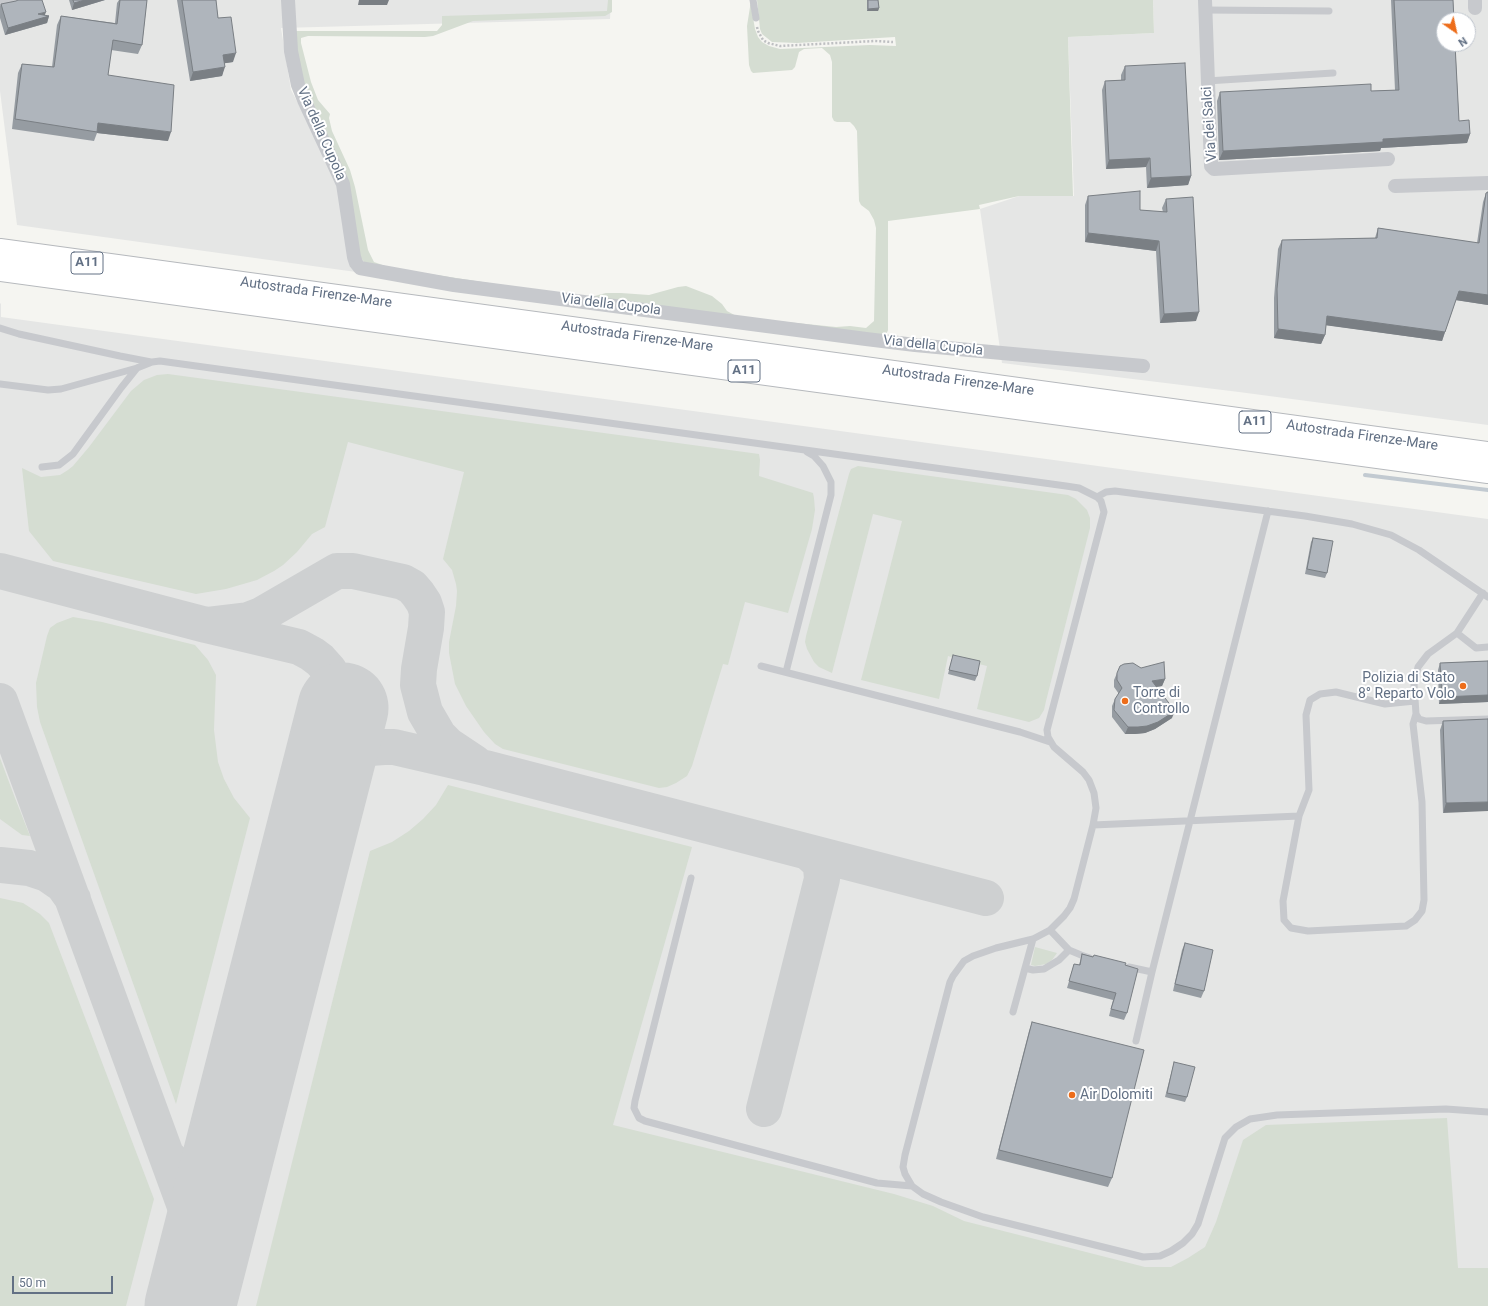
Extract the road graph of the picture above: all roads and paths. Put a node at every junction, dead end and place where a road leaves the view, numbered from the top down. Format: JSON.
{"nodes":[{"id":1,"x":11,"y":0,"type":"edge"},
{"id":2,"x":288,"y":0,"type":"edge"},
{"id":3,"x":753,"y":0,"type":"edge"},
{"id":4,"x":0,"y":3,"type":"edge"},
{"id":5,"x":1205,"y":5,"type":"edge"},
{"id":6,"x":1329,"y":11,"type":"dead end"},
{"id":7,"x":756,"y":18,"type":"joint"},
{"id":8,"x":893,"y":42,"type":"dead end"},
{"id":9,"x":1333,"y":73,"type":"dead end"},
{"id":10,"x":1207,"y":82,"type":"junction"},
{"id":11,"x":1388,"y":159,"type":"dead end"},
{"id":12,"x":1488,"y":183,"type":"edge"},
{"id":13,"x":1395,"y":186,"type":"dead end"},
{"id":14,"x":0,"y":250,"type":"edge"},
{"id":15,"x":0,"y":270,"type":"edge"},
{"id":16,"x":0,"y":328,"type":"edge"},
{"id":17,"x":152,"y":362,"type":"junction"},
{"id":18,"x":1143,"y":366,"type":"dead end"},
{"id":19,"x":137,"y":368,"type":"junction"},
{"id":20,"x":0,"y":384,"type":"edge"},
{"id":21,"x":802,"y":450,"type":"junction"},
{"id":22,"x":1488,"y":453,"type":"edge"},
{"id":23,"x":42,"y":467,"type":"dead end"},
{"id":24,"x":1488,"y":472,"type":"edge"},
{"id":25,"x":1097,"y":497,"type":"junction"},
{"id":26,"x":1268,"y":511,"type":"junction"},
{"id":27,"x":1485,"y":595,"type":"edge"},
{"id":28,"x":1457,"y":633,"type":"junction"},
{"id":29,"x":1488,"y":647,"type":"edge"},
{"id":30,"x":761,"y":666,"type":"dead end"},
{"id":31,"x":786,"y":672,"type":"junction"},
{"id":32,"x":1415,"y":701,"type":"junction"},
{"id":33,"x":1416,"y":714,"type":"junction"},
{"id":34,"x":1488,"y":719,"type":"edge"},
{"id":35,"x":1050,"y":742,"type":"junction"},
{"id":36,"x":1299,"y":816,"type":"junction"},
{"id":37,"x":1190,"y":820,"type":"junction"},
{"id":38,"x":1093,"y":825,"type":"junction"},
{"id":39,"x":691,"y":878,"type":"dead end"},
{"id":40,"x":1050,"y":930,"type":"junction"},
{"id":41,"x":1033,"y":939,"type":"junction"},
{"id":42,"x":1069,"y":950,"type":"junction"},
{"id":43,"x":1096,"y":959,"type":"edge"},
{"id":44,"x":1120,"y":964,"type":"edge"},
{"id":45,"x":1025,"y":968,"type":"junction"},
{"id":46,"x":1152,"y":972,"type":"junction"},
{"id":47,"x":1013,"y":1012,"type":"dead end"},
{"id":48,"x":1136,"y":1041,"type":"dead end"},
{"id":49,"x":1488,"y":1112,"type":"edge"},
{"id":50,"x":912,"y":1186,"type":"junction"}],
"edges":[{"from":1,"to":4,"type":"street"},
{"from":2,"to":18,"type":"street","name":"Via della Cupola"},
{"from":3,"to":7,"type":"lane"},
{"from":5,"to":6,"type":"lane"},
{"from":5,"to":10,"type":"street","name":"Via dei Salci"},
{"from":7,"to":8,"type":"path"},
{"from":9,"to":10,"type":"lane"},
{"from":10,"to":11,"type":"street","name":"Via dei Salci"},
{"from":12,"to":13,"type":"street"},
{"from":14,"to":22,"type":"highway","name":"Autostrada Firenze-Mare","number":"A11"},
{"from":15,"to":24,"type":"highway","name":"Autostrada Firenze-Mare","number":"A11"},
{"from":16,"to":17,"type":"lane"},
{"from":17,"to":19,"type":"lane"},
{"from":17,"to":21,"type":"lane"},
{"from":19,"to":20,"type":"lane"},
{"from":19,"to":23,"type":"lane"},
{"from":21,"to":25,"type":"lane"},
{"from":21,"to":31,"type":"lane"},
{"from":25,"to":26,"type":"lane"},
{"from":25,"to":35,"type":"lane"},
{"from":26,"to":27,"type":"lane"},
{"from":26,"to":37,"type":"lane"},
{"from":27,"to":28,"type":"lane"},
{"from":28,"to":29,"type":"lane"},
{"from":28,"to":32,"type":"lane"},
{"from":30,"to":31,"type":"lane"},
{"from":31,"to":35,"type":"lane"},
{"from":32,"to":33,"type":"lane"},
{"from":32,"to":36,"type":"lane"},
{"from":33,"to":34,"type":"lane"},
{"from":33,"to":36,"type":"lane"},
{"from":35,"to":38,"type":"lane"},
{"from":36,"to":37,"type":"lane"},
{"from":37,"to":38,"type":"lane"},
{"from":37,"to":46,"type":"lane"},
{"from":38,"to":40,"type":"lane"},
{"from":39,"to":50,"type":"lane"},
{"from":40,"to":41,"type":"lane"},
{"from":40,"to":42,"type":"lane"},
{"from":41,"to":45,"type":"lane"},
{"from":41,"to":50,"type":"lane"},
{"from":42,"to":43,"type":"lane"},
{"from":42,"to":45,"type":"lane"},
{"from":44,"to":46,"type":"lane"},
{"from":45,"to":47,"type":"lane"},
{"from":46,"to":48,"type":"lane"},
{"from":49,"to":50,"type":"lane"}]}
